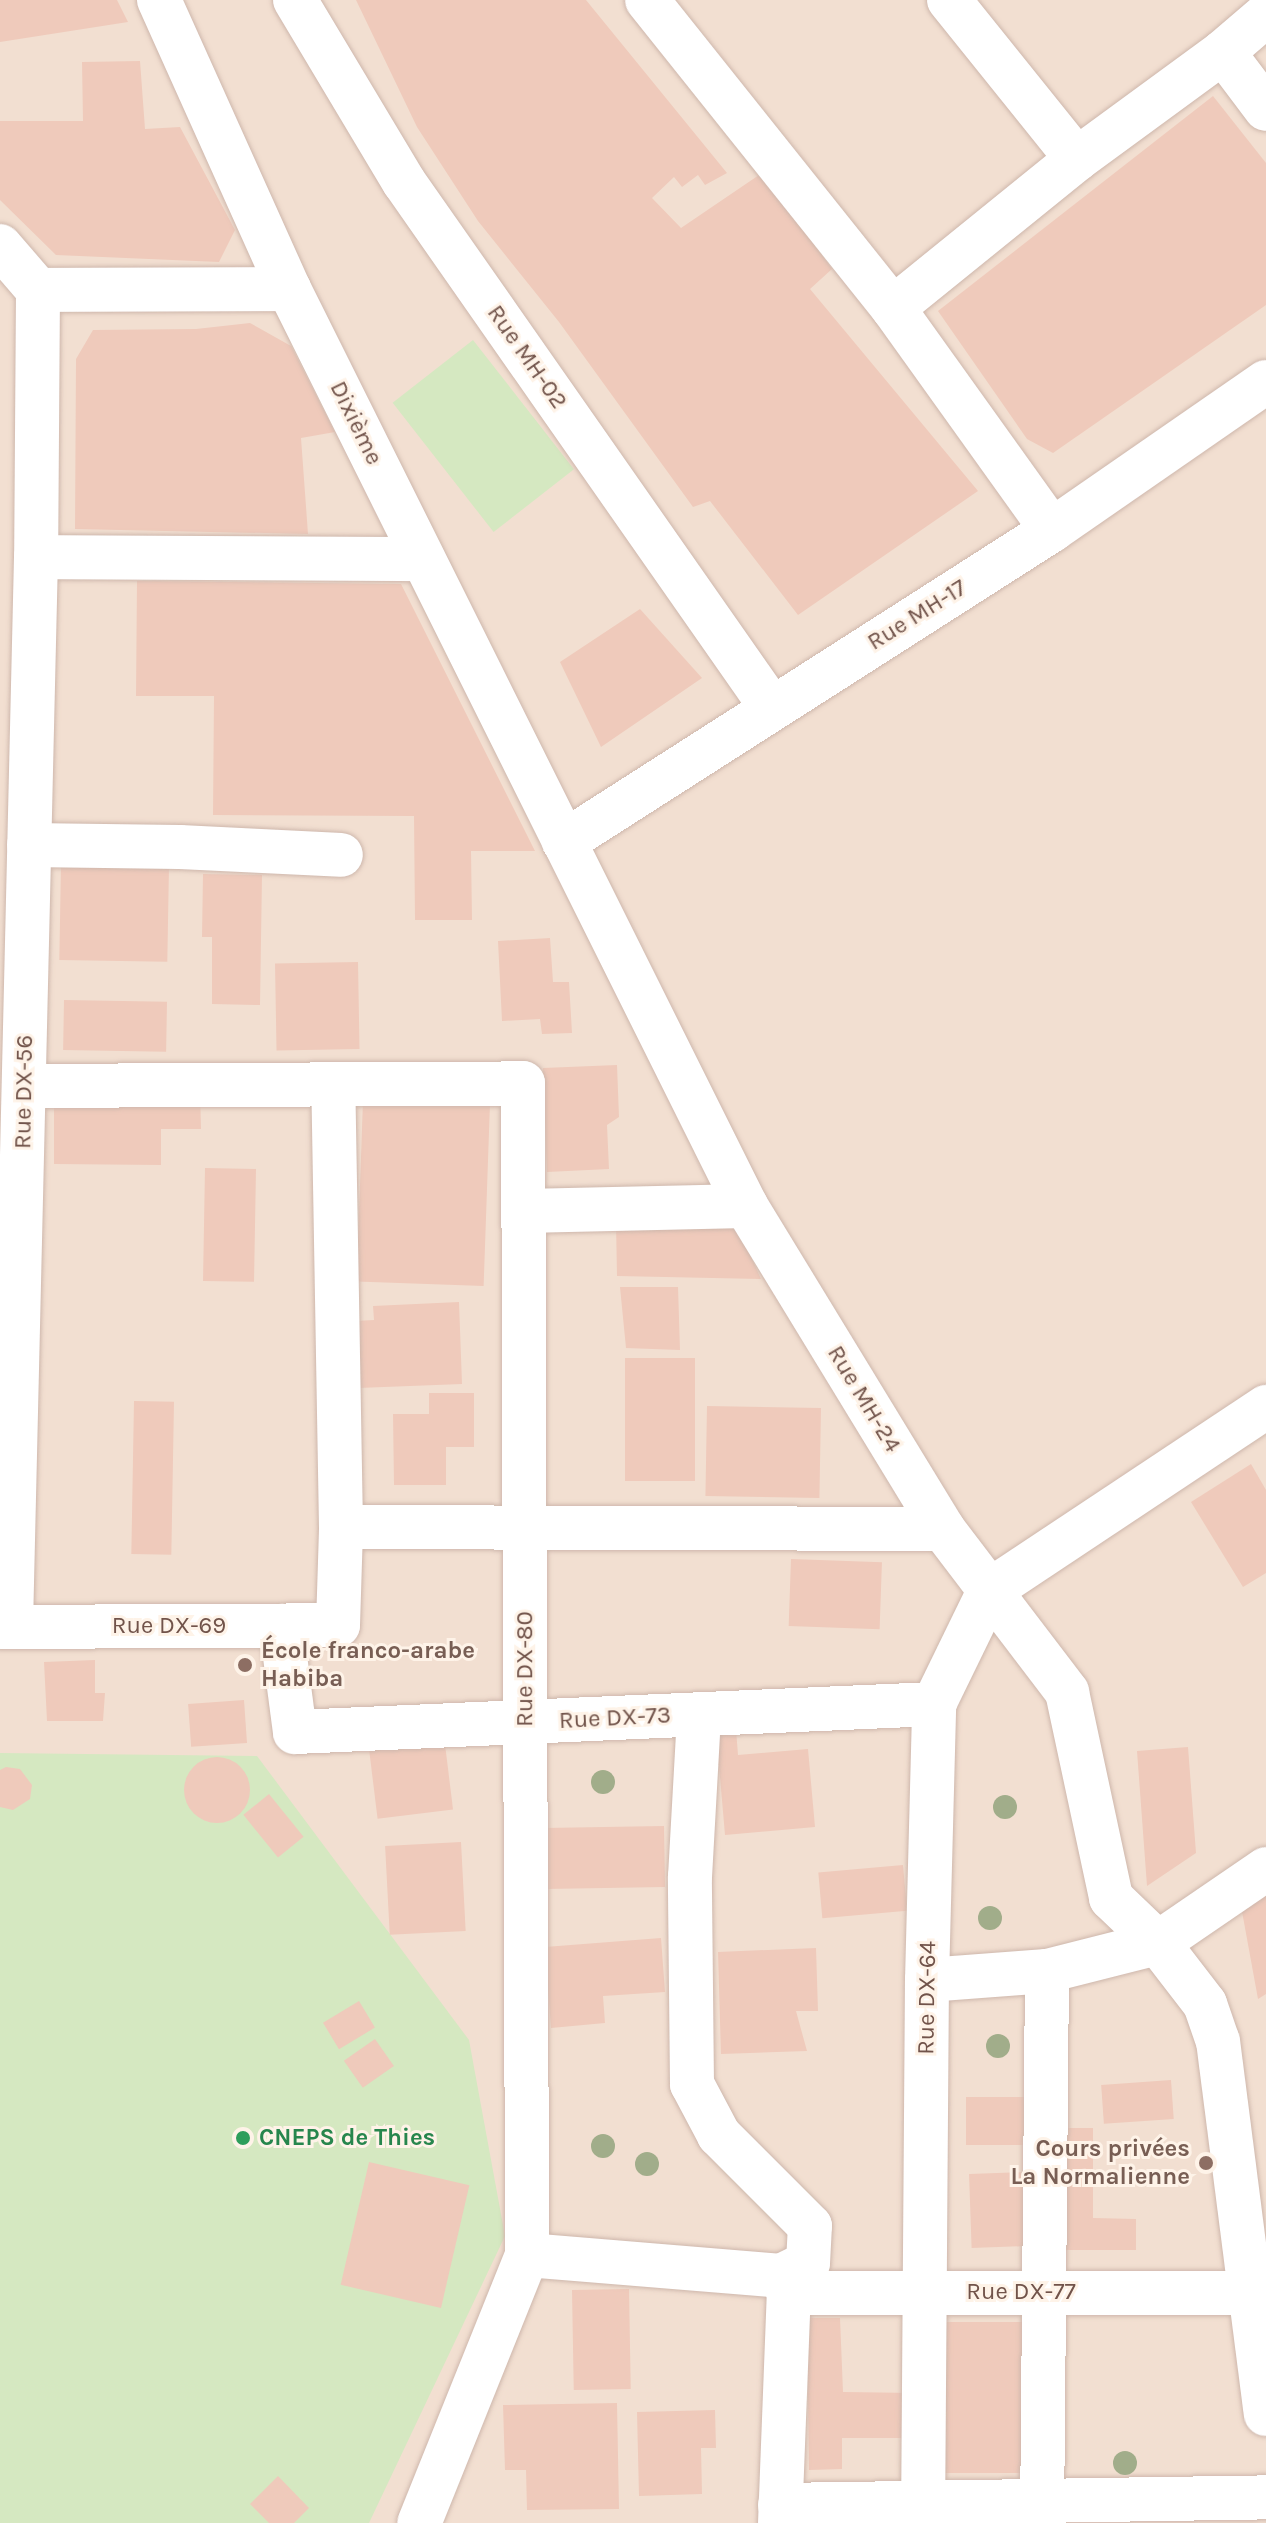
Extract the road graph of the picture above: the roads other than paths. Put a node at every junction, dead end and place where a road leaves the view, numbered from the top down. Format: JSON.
{"nodes":[{"id":1,"x":159,"y":0,"type":"edge"},
{"id":2,"x":295,"y":0,"type":"edge"},
{"id":3,"x":647,"y":0,"type":"edge"},
{"id":4,"x":949,"y":0,"type":"edge"},
{"id":5,"x":1266,"y":15,"type":"edge"},
{"id":6,"x":1223,"y":52,"type":"junction"},
{"id":7,"x":1266,"y":109,"type":"edge"},
{"id":8,"x":1077,"y":159,"type":"junction"},
{"id":9,"x":0,"y":246,"type":"edge"},
{"id":10,"x":289,"y":289,"type":"junction"},
{"id":11,"x":38,"y":290,"type":"junction"},
{"id":12,"x":893,"y":308,"type":"junction"},
{"id":13,"x":1266,"y":382,"type":"edge"},
{"id":14,"x":1052,"y":530,"type":"junction"},
{"id":15,"x":36,"y":557,"type":"junction"},
{"id":16,"x":423,"y":559,"type":"junction"},
{"id":17,"x":17,"y":660,"type":"edge"},
{"id":18,"x":771,"y":707,"type":"junction"},
{"id":19,"x":564,"y":842,"type":"junction"},
{"id":20,"x":29,"y":845,"type":"junction"},
{"id":21,"x":341,"y":855,"type":"dead end"},
{"id":22,"x":333,"y":1084,"type":"junction"},
{"id":23,"x":24,"y":1086,"type":"junction"},
{"id":24,"x":746,"y":1206,"type":"junction"},
{"id":25,"x":524,"y":1211,"type":"junction"},
{"id":26,"x":10,"y":1278,"type":"edge"},
{"id":27,"x":1266,"y":1407,"type":"edge"},
{"id":28,"x":341,"y":1527,"type":"junction"},
{"id":29,"x":525,"y":1529,"type":"junction"},
{"id":30,"x":943,"y":1529,"type":"junction"},
{"id":31,"x":989,"y":1591,"type":"junction"},
{"id":32,"x":281,"y":1626,"type":"junction"},
{"id":33,"x":6,"y":1627,"type":"edge"},
{"id":34,"x":934,"y":1704,"type":"junction"},
{"id":35,"x":699,"y":1714,"type":"junction"},
{"id":36,"x":526,"y":1722,"type":"junction"},
{"id":37,"x":1266,"y":1869,"type":"edge"},
{"id":38,"x":1158,"y":1943,"type":"junction"},
{"id":39,"x":1047,"y":1971,"type":"junction"},
{"id":40,"x":927,"y":1980,"type":"junction"},
{"id":41,"x":527,"y":2255,"type":"junction"},
{"id":42,"x":785,"y":2284,"type":"junction"},
{"id":43,"x":925,"y":2292,"type":"junction"},
{"id":44,"x":1044,"y":2292,"type":"junction"},
{"id":45,"x":1258,"y":2309,"type":"edge"},
{"id":46,"x":1266,"y":2414,"type":"edge"},
{"id":47,"x":1266,"y":2497,"type":"edge"},
{"id":48,"x":1042,"y":2512,"type":"edge"},
{"id":49,"x":923,"y":2513,"type":"edge"},
{"id":50,"x":780,"y":2514,"type":"edge"},
{"id":51,"x":419,"y":2523,"type":"edge"}],
"edges":[{"from":1,"to":10,"type":"street","name":"Dixième"},
{"from":2,"to":18,"type":"street","name":"Rue MH-02"},
{"from":3,"to":12,"type":"street"},
{"from":4,"to":8,"type":"street"},
{"from":5,"to":6,"type":"street"},
{"from":6,"to":7,"type":"street"},
{"from":6,"to":8,"type":"street"},
{"from":8,"to":12,"type":"street"},
{"from":9,"to":11,"type":"street"},
{"from":10,"to":11,"type":"street"},
{"from":10,"to":16,"type":"street","name":"Dixième"},
{"from":11,"to":15,"type":"street","name":"Rue DX-56"},
{"from":12,"to":14,"type":"street"},
{"from":13,"to":14,"type":"street","name":"Rue MH-17"},
{"from":14,"to":18,"type":"street","name":"Rue MH-17"},
{"from":15,"to":16,"type":"street"},
{"from":15,"to":17,"type":"street","name":"Rue DX-56"},
{"from":16,"to":19,"type":"street","name":"Dixième"},
{"from":17,"to":20,"type":"street","name":"Rue DX-56"},
{"from":18,"to":19,"type":"street","name":"Rue MH-17"},
{"from":19,"to":24,"type":"street","name":"Rue MH-24"},
{"from":20,"to":21,"type":"street"},
{"from":20,"to":23,"type":"street","name":"Rue DX-56"},
{"from":22,"to":23,"type":"street"},
{"from":22,"to":25,"type":"street","name":"Rue DX-80"},
{"from":22,"to":28,"type":"street"},
{"from":23,"to":26,"type":"street","name":"Rue DX-56"},
{"from":24,"to":25,"type":"street"},
{"from":24,"to":30,"type":"street","name":"Rue MH-24"},
{"from":25,"to":29,"type":"street","name":"Rue DX-80"},
{"from":26,"to":33,"type":"street","name":"Rue DX-56"},
{"from":27,"to":31,"type":"street"},
{"from":28,"to":29,"type":"street"},
{"from":28,"to":32,"type":"street","name":"Rue DX-69"},
{"from":29,"to":30,"type":"street"},
{"from":29,"to":36,"type":"street","name":"Rue DX-80"},
{"from":30,"to":31,"type":"street","name":"Rue MH-24"},
{"from":31,"to":34,"type":"street"},
{"from":31,"to":38,"type":"street","name":"Rue MH-24"},
{"from":32,"to":33,"type":"street","name":"Rue DX-69"},
{"from":32,"to":36,"type":"street","name":"Rue DX-73"},
{"from":34,"to":35,"type":"street","name":"Rue DX-73"},
{"from":34,"to":40,"type":"street","name":"Rue DX-64"},
{"from":35,"to":36,"type":"street","name":"Rue DX-73"},
{"from":35,"to":42,"type":"street"},
{"from":36,"to":41,"type":"street","name":"Rue DX-80"},
{"from":37,"to":38,"type":"street"},
{"from":38,"to":39,"type":"street"},
{"from":38,"to":45,"type":"street","name":"Rue MH-24"},
{"from":39,"to":40,"type":"street"},
{"from":39,"to":44,"type":"street"},
{"from":40,"to":43,"type":"street","name":"Rue DX-64"},
{"from":41,"to":42,"type":"street","name":"Rue DX-77"},
{"from":41,"to":51,"type":"street"},
{"from":42,"to":43,"type":"street","name":"Rue DX-77"},
{"from":42,"to":50,"type":"street"},
{"from":43,"to":44,"type":"street","name":"Rue DX-77"},
{"from":43,"to":49,"type":"street","name":"Rue DX-64"},
{"from":44,"to":45,"type":"street","name":"Rue DX-77"},
{"from":44,"to":48,"type":"street"},
{"from":45,"to":46,"type":"street","name":"Rue MH-24"},
{"from":47,"to":48,"type":"street"},
{"from":48,"to":49,"type":"street"},
{"from":49,"to":50,"type":"street"}]}
